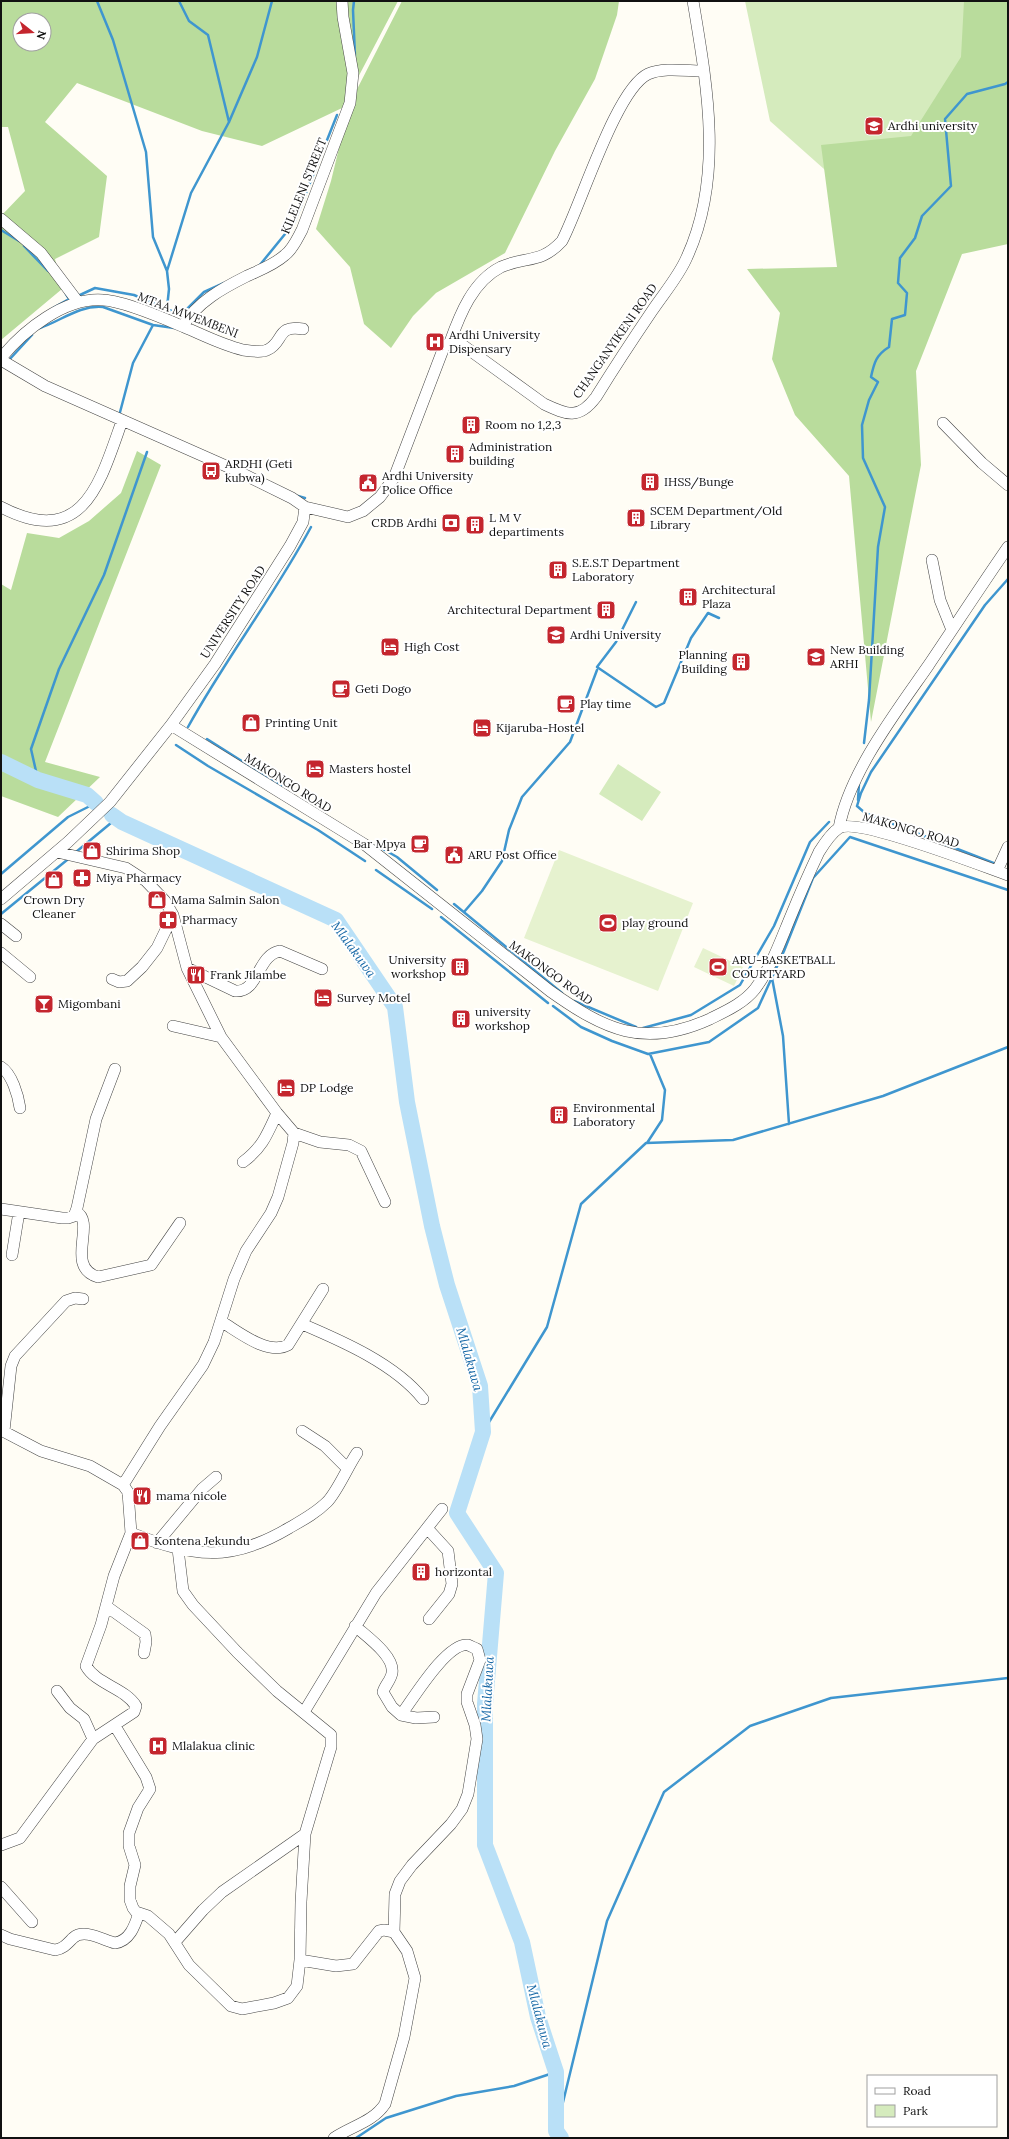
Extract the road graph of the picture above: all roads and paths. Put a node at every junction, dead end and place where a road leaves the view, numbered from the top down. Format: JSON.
{"nodes":[{"id":1,"x":342,"y":1,"type":"edge"},
{"id":2,"x":693,"y":1,"type":"edge"},
{"id":3,"x":703,"y":71,"type":"junction"},
{"id":4,"x":1,"y":219,"type":"edge"},
{"id":5,"x":78,"y":302,"type":"junction"},
{"id":6,"x":183,"y":326,"type":"junction"},
{"id":7,"x":303,"y":329,"type":"dead end"},
{"id":8,"x":450,"y":342,"type":"junction"},
{"id":9,"x":1,"y":359,"type":"edge"},
{"id":10,"x":122,"y":421,"type":"junction"},
{"id":11,"x":943,"y":423,"type":"dead end"},
{"id":12,"x":1008,"y":485,"type":"edge"},
{"id":13,"x":1,"y":507,"type":"edge"},
{"id":14,"x":305,"y":507,"type":"junction"},
{"id":15,"x":1008,"y":547,"type":"edge"},
{"id":16,"x":932,"y":560,"type":"dead end"},
{"id":17,"x":952,"y":630,"type":"junction"},
{"id":18,"x":171,"y":725,"type":"junction"},
{"id":19,"x":839,"y":828,"type":"junction"},
{"id":20,"x":1008,"y":847,"type":"edge"},
{"id":21,"x":57,"y":852,"type":"junction"},
{"id":22,"x":997,"y":871,"type":"junction"},
{"id":23,"x":1008,"y":875,"type":"edge"},
{"id":24,"x":1,"y":899,"type":"edge"},
{"id":25,"x":173,"y":915,"type":"junction"},
{"id":26,"x":1,"y":924,"type":"edge"},
{"id":27,"x":16,"y":936,"type":"dead end"},
{"id":28,"x":1,"y":953,"type":"edge"},
{"id":29,"x":187,"y":968,"type":"junction"},
{"id":30,"x":322,"y":969,"type":"dead end"},
{"id":31,"x":30,"y":977,"type":"dead end"},
{"id":32,"x":112,"y":979,"type":"dead end"},
{"id":33,"x":173,"y":1026,"type":"dead end"},
{"id":34,"x":221,"y":1037,"type":"junction"},
{"id":35,"x":1,"y":1067,"type":"edge"},
{"id":36,"x":115,"y":1069,"type":"dead end"},
{"id":37,"x":20,"y":1108,"type":"dead end"},
{"id":38,"x":277,"y":1113,"type":"junction"},
{"id":39,"x":294,"y":1133,"type":"junction"},
{"id":40,"x":243,"y":1162,"type":"dead end"},
{"id":41,"x":385,"y":1202,"type":"dead end"},
{"id":42,"x":1,"y":1209,"type":"edge"},
{"id":43,"x":19,"y":1212,"type":"junction"},
{"id":44,"x":76,"y":1212,"type":"junction"},
{"id":45,"x":180,"y":1222,"type":"dead end"},
{"id":46,"x":12,"y":1255,"type":"dead end"},
{"id":47,"x":323,"y":1289,"type":"dead end"},
{"id":48,"x":83,"y":1300,"type":"dead end"},
{"id":49,"x":222,"y":1322,"type":"junction"},
{"id":50,"x":302,"y":1324,"type":"junction"},
{"id":51,"x":423,"y":1399,"type":"dead end"},
{"id":52,"x":3,"y":1430,"type":"edge"},
{"id":53,"x":302,"y":1431,"type":"dead end"},
{"id":54,"x":357,"y":1453,"type":"dead end"},
{"id":55,"x":347,"y":1468,"type":"junction"},
{"id":56,"x":216,"y":1477,"type":"dead end"},
{"id":57,"x":123,"y":1485,"type":"junction"},
{"id":58,"x":442,"y":1509,"type":"dead end"},
{"id":59,"x":427,"y":1528,"type":"junction"},
{"id":60,"x":131,"y":1533,"type":"junction"},
{"id":61,"x":157,"y":1543,"type":"junction"},
{"id":62,"x":178,"y":1549,"type":"junction"},
{"id":63,"x":106,"y":1606,"type":"junction"},
{"id":64,"x":430,"y":1619,"type":"dead end"},
{"id":65,"x":355,"y":1626,"type":"junction"},
{"id":66,"x":144,"y":1653,"type":"dead end"},
{"id":67,"x":57,"y":1691,"type":"dead end"},
{"id":68,"x":304,"y":1712,"type":"junction"},
{"id":69,"x":401,"y":1715,"type":"junction"},
{"id":70,"x":434,"y":1717,"type":"dead end"},
{"id":71,"x":115,"y":1726,"type":"junction"},
{"id":72,"x":93,"y":1739,"type":"junction"},
{"id":73,"x":305,"y":1834,"type":"junction"},
{"id":74,"x":1,"y":1845,"type":"edge"},
{"id":75,"x":1,"y":1887,"type":"edge"},
{"id":76,"x":139,"y":1913,"type":"junction"},
{"id":77,"x":32,"y":1922,"type":"dead end"},
{"id":78,"x":394,"y":1932,"type":"junction"},
{"id":79,"x":1,"y":1935,"type":"edge"},
{"id":80,"x":175,"y":1942,"type":"junction"},
{"id":81,"x":300,"y":1960,"type":"junction"},
{"id":82,"x":334,"y":2138,"type":"edge"}],
"edges":[{"from":1,"to":6,"type":"street","name":"KILELENI STREET"},
{"from":2,"to":3,"type":"street","name":"CHANGANYIKENI ROAD"},
{"from":3,"to":8,"type":"street"},
{"from":3,"to":8,"type":"street","name":"CHANGANYIKENI ROAD"},
{"from":4,"to":5,"type":"street"},
{"from":5,"to":6,"type":"street","name":"MTAA MWEMBENI"},
{"from":5,"to":9,"type":"street"},
{"from":6,"to":7,"type":"street","name":"MTAA MWEMBENI"},
{"from":8,"to":14,"type":"street"},
{"from":9,"to":10,"type":"street"},
{"from":10,"to":13,"type":"street"},
{"from":10,"to":14,"type":"street"},
{"from":11,"to":12,"type":"street"},
{"from":14,"to":18,"type":"street","name":"UNIVERSITY ROAD"},
{"from":15,"to":17,"type":"street"},
{"from":16,"to":17,"type":"street"},
{"from":17,"to":19,"type":"street"},
{"from":18,"to":19,"type":"street","name":"MAKONGO ROAD"},
{"from":18,"to":21,"type":"street","name":"UNIVERSITY ROAD"},
{"from":19,"to":22,"type":"street","name":"MAKONGO ROAD"},
{"from":20,"to":22,"type":"street"},
{"from":21,"to":24,"type":"street","name":"UNIVERSITY ROAD"},
{"from":21,"to":25,"type":"street"},
{"from":22,"to":23,"type":"street","name":"MAKONGO ROAD"},
{"from":25,"to":29,"type":"street"},
{"from":25,"to":32,"type":"street"},
{"from":26,"to":27,"type":"street"},
{"from":28,"to":31,"type":"street"},
{"from":29,"to":30,"type":"street"},
{"from":29,"to":34,"type":"street"},
{"from":33,"to":34,"type":"street"},
{"from":34,"to":38,"type":"street"},
{"from":35,"to":37,"type":"street"},
{"from":36,"to":44,"type":"street"},
{"from":38,"to":39,"type":"street"},
{"from":38,"to":40,"type":"street"},
{"from":39,"to":41,"type":"street"},
{"from":39,"to":49,"type":"street"},
{"from":42,"to":43,"type":"street"},
{"from":43,"to":44,"type":"street"},
{"from":43,"to":46,"type":"street"},
{"from":44,"to":45,"type":"street"},
{"from":47,"to":50,"type":"street"},
{"from":48,"to":52,"type":"street"},
{"from":49,"to":50,"type":"street"},
{"from":49,"to":57,"type":"street"},
{"from":50,"to":51,"type":"street"},
{"from":52,"to":57,"type":"street"},
{"from":53,"to":55,"type":"street"},
{"from":54,"to":55,"type":"street"},
{"from":55,"to":62,"type":"street"},
{"from":56,"to":61,"type":"street"},
{"from":57,"to":60,"type":"street"},
{"from":58,"to":59,"type":"street"},
{"from":59,"to":64,"type":"street"},
{"from":59,"to":65,"type":"street"},
{"from":60,"to":61,"type":"street"},
{"from":60,"to":63,"type":"street"},
{"from":61,"to":62,"type":"street"},
{"from":62,"to":68,"type":"street"},
{"from":63,"to":66,"type":"street"},
{"from":63,"to":71,"type":"street"},
{"from":65,"to":68,"type":"street"},
{"from":65,"to":69,"type":"street"},
{"from":67,"to":72,"type":"street"},
{"from":68,"to":73,"type":"street"},
{"from":69,"to":70,"type":"street"},
{"from":69,"to":78,"type":"street"},
{"from":71,"to":72,"type":"street"},
{"from":71,"to":76,"type":"street"},
{"from":72,"to":74,"type":"street"},
{"from":73,"to":80,"type":"street"},
{"from":73,"to":81,"type":"street"},
{"from":75,"to":77,"type":"street"},
{"from":76,"to":79,"type":"street"},
{"from":76,"to":80,"type":"street"},
{"from":78,"to":81,"type":"street"},
{"from":78,"to":82,"type":"street"},
{"from":80,"to":81,"type":"street"}]}
